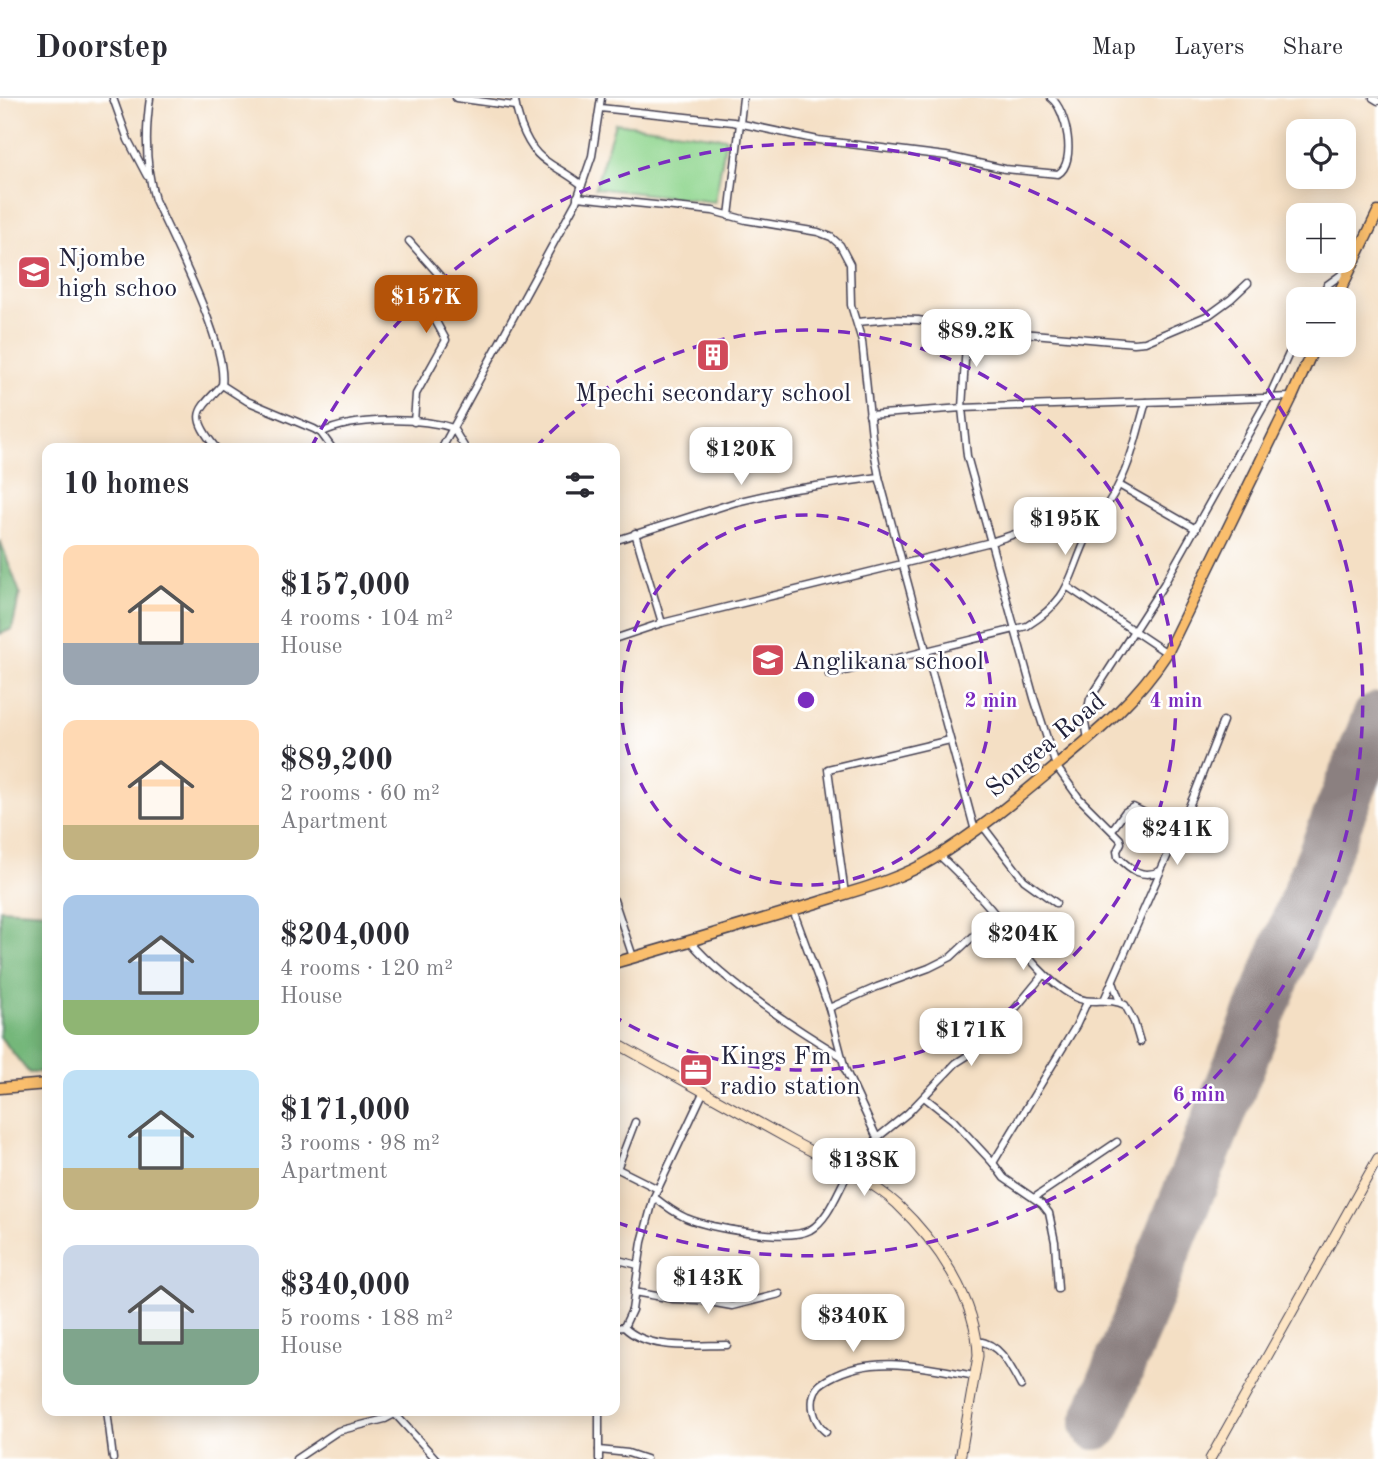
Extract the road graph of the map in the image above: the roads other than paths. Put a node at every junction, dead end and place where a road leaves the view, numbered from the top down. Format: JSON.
{"nodes":[{"id":1,"x":113,"y":98,"type":"edge"},
{"id":2,"x":150,"y":98,"type":"edge"},
{"id":3,"x":456,"y":98,"type":"edge"},
{"id":4,"x":515,"y":98,"type":"edge"},
{"id":5,"x":601,"y":98,"type":"edge"},
{"id":6,"x":743,"y":98,"type":"edge"},
{"id":7,"x":1051,"y":98,"type":"edge"},
{"id":8,"x":1374,"y":98,"type":"edge"},
{"id":9,"x":1378,"y":101,"type":"edge"},
{"id":10,"x":516,"y":106,"type":"junction"},
{"id":11,"x":600,"y":108,"type":"junction"},
{"id":12,"x":739,"y":123,"type":"junction"},
{"id":13,"x":149,"y":177,"type":"junction"},
{"id":14,"x":582,"y":185,"type":"junction"},
{"id":15,"x":577,"y":197,"type":"junction"},
{"id":16,"x":1378,"y":212,"type":"edge"},
{"id":17,"x":729,"y":216,"type":"junction"},
{"id":18,"x":409,"y":241,"type":"dead end"},
{"id":19,"x":1356,"y":258,"type":"edge"},
{"id":20,"x":1344,"y":273,"type":"edge"},
{"id":21,"x":1248,"y":283,"type":"dead end"},
{"id":22,"x":1326,"y":287,"type":"edge"},
{"id":23,"x":858,"y":322,"type":"junction"},
{"id":24,"x":967,"y":328,"type":"junction"},
{"id":25,"x":1287,"y":357,"type":"edge"},
{"id":26,"x":1310,"y":357,"type":"edge"},
{"id":27,"x":222,"y":385,"type":"junction"},
{"id":28,"x":1269,"y":397,"type":"junction"},
{"id":29,"x":1292,"y":397,"type":"junction"},
{"id":30,"x":1146,"y":402,"type":"junction"},
{"id":31,"x":962,"y":408,"type":"junction"},
{"id":32,"x":869,"y":415,"type":"junction"},
{"id":33,"x":414,"y":422,"type":"junction"},
{"id":34,"x":453,"y":428,"type":"junction"},
{"id":35,"x":321,"y":433,"type":"junction"},
{"id":36,"x":213,"y":443,"type":"edge"},
{"id":37,"x":328,"y":443,"type":"edge"},
{"id":38,"x":445,"y":443,"type":"edge"},
{"id":39,"x":462,"y":443,"type":"edge"},
{"id":40,"x":879,"y":477,"type":"junction"},
{"id":41,"x":1119,"y":485,"type":"junction"},
{"id":42,"x":1196,"y":529,"type":"junction"},
{"id":43,"x":635,"y":533,"type":"junction"},
{"id":44,"x":1088,"y":536,"type":"junction"},
{"id":45,"x":620,"y":539,"type":"edge"},
{"id":46,"x":991,"y":542,"type":"junction"},
{"id":47,"x":903,"y":562,"type":"junction"},
{"id":48,"x":1068,"y":587,"type":"junction"},
{"id":49,"x":662,"y":622,"type":"junction"},
{"id":50,"x":1015,"y":629,"type":"junction"},
{"id":51,"x":1135,"y":631,"type":"junction"},
{"id":52,"x":620,"y":637,"type":"edge"},
{"id":53,"x":928,"y":652,"type":"junction"},
{"id":54,"x":1167,"y":653,"type":"junction"},
{"id":55,"x":829,"y":675,"type":"dead end"},
{"id":56,"x":1223,"y":721,"type":"dead end"},
{"id":57,"x":1088,"y":739,"type":"junction"},
{"id":58,"x":950,"y":740,"type":"junction"},
{"id":59,"x":1056,"y":766,"type":"junction"},
{"id":60,"x":979,"y":828,"type":"junction"},
{"id":61,"x":1112,"y":830,"type":"junction"},
{"id":62,"x":1174,"y":838,"type":"junction"},
{"id":63,"x":939,"y":855,"type":"junction"},
{"id":64,"x":1160,"y":871,"type":"junction"},
{"id":65,"x":845,"y":894,"type":"junction"},
{"id":66,"x":1056,"y":903,"type":"dead end"},
{"id":67,"x":793,"y":910,"type":"junction"},
{"id":68,"x":996,"y":915,"type":"junction"},
{"id":69,"x":620,"y":918,"type":"edge"},
{"id":70,"x":691,"y":941,"type":"junction"},
{"id":71,"x":633,"y":957,"type":"junction"},
{"id":72,"x":620,"y":961,"type":"edge"},
{"id":73,"x":1043,"y":975,"type":"junction"},
{"id":74,"x":1113,"y":982,"type":"junction"},
{"id":75,"x":1104,"y":1000,"type":"junction"},
{"id":76,"x":1087,"y":1002,"type":"junction"},
{"id":77,"x":1120,"y":1002,"type":"junction"},
{"id":78,"x":829,"y":1008,"type":"junction"},
{"id":79,"x":1140,"y":1042,"type":"dead end"},
{"id":80,"x":620,"y":1045,"type":"edge"},
{"id":81,"x":841,"y":1056,"type":"junction"},
{"id":82,"x":42,"y":1084,"type":"edge"},
{"id":83,"x":0,"y":1088,"type":"edge"},
{"id":84,"x":703,"y":1093,"type":"junction"},
{"id":85,"x":925,"y":1097,"type":"junction"},
{"id":86,"x":635,"y":1122,"type":"dead end"},
{"id":87,"x":877,"y":1138,"type":"junction"},
{"id":88,"x":1117,"y":1142,"type":"dead end"},
{"id":89,"x":620,"y":1156,"type":"edge"},
{"id":90,"x":1378,"y":1158,"type":"edge"},
{"id":91,"x":993,"y":1163,"type":"junction"},
{"id":92,"x":620,"y":1170,"type":"edge"},
{"id":93,"x":849,"y":1172,"type":"junction"},
{"id":94,"x":863,"y":1179,"type":"junction"},
{"id":95,"x":658,"y":1189,"type":"junction"},
{"id":96,"x":654,"y":1197,"type":"junction"},
{"id":97,"x":1034,"y":1198,"type":"junction"},
{"id":98,"x":620,"y":1260,"type":"edge"},
{"id":99,"x":638,"y":1265,"type":"junction"},
{"id":100,"x":1058,"y":1289,"type":"dead end"},
{"id":101,"x":634,"y":1292,"type":"junction"},
{"id":102,"x":780,"y":1294,"type":"dead end"},
{"id":103,"x":620,"y":1327,"type":"edge"},
{"id":104,"x":624,"y":1327,"type":"junction"},
{"id":105,"x":978,"y":1341,"type":"junction"},
{"id":106,"x":727,"y":1345,"type":"dead end"},
{"id":107,"x":975,"y":1376,"type":"junction"},
{"id":108,"x":1021,"y":1386,"type":"dead end"},
{"id":109,"x":108,"y":1416,"type":"edge"},
{"id":110,"x":389,"y":1416,"type":"edge"},
{"id":111,"x":401,"y":1416,"type":"edge"},
{"id":112,"x":599,"y":1416,"type":"edge"},
{"id":113,"x":826,"y":1432,"type":"dead end"},
{"id":114,"x":599,"y":1450,"type":"junction"},
{"id":115,"x":430,"y":1453,"type":"junction"},
{"id":116,"x":113,"y":1459,"type":"edge"},
{"id":117,"x":296,"y":1459,"type":"edge"},
{"id":118,"x":424,"y":1459,"type":"edge"},
{"id":119,"x":436,"y":1459,"type":"edge"},
{"id":120,"x":599,"y":1459,"type":"edge"},
{"id":121,"x":646,"y":1459,"type":"edge"},
{"id":122,"x":960,"y":1459,"type":"edge"},
{"id":123,"x":1210,"y":1459,"type":"edge"}],
"edges":[{"from":1,"to":13,"type":"street"},
{"from":2,"to":13,"type":"street"},
{"from":3,"to":10,"type":"street"},
{"from":4,"to":10,"type":"street"},
{"from":5,"to":11,"type":"street"},
{"from":6,"to":12,"type":"street"},
{"from":7,"to":12,"type":"street"},
{"from":8,"to":9,"type":"street"},
{"from":10,"to":14,"type":"street"},
{"from":11,"to":12,"type":"street"},
{"from":11,"to":14,"type":"street"},
{"from":12,"to":17,"type":"street"},
{"from":13,"to":27,"type":"street"},
{"from":14,"to":15,"type":"street"},
{"from":15,"to":17,"type":"street"},
{"from":15,"to":34,"type":"street"},
{"from":16,"to":19,"type":"highway"},
{"from":17,"to":23,"type":"street"},
{"from":18,"to":33,"type":"street"},
{"from":20,"to":22,"type":"street"},
{"from":21,"to":24,"type":"street"},
{"from":23,"to":24,"type":"street"},
{"from":23,"to":32,"type":"street"},
{"from":24,"to":31,"type":"street"},
{"from":25,"to":28,"type":"street"},
{"from":26,"to":29,"type":"highway","name":"Songea Road"},
{"from":27,"to":35,"type":"street"},
{"from":27,"to":36,"type":"street"},
{"from":28,"to":29,"type":"street"},
{"from":28,"to":30,"type":"street"},
{"from":28,"to":42,"type":"street"},
{"from":29,"to":54,"type":"highway","name":"Songea Road"},
{"from":30,"to":31,"type":"street"},
{"from":30,"to":41,"type":"street"},
{"from":31,"to":32,"type":"street"},
{"from":31,"to":46,"type":"street"},
{"from":32,"to":40,"type":"street"},
{"from":33,"to":34,"type":"street"},
{"from":33,"to":35,"type":"street"},
{"from":34,"to":38,"type":"street"},
{"from":34,"to":39,"type":"street"},
{"from":35,"to":37,"type":"street"},
{"from":40,"to":43,"type":"street"},
{"from":40,"to":47,"type":"street"},
{"from":41,"to":42,"type":"street"},
{"from":41,"to":44,"type":"street"},
{"from":42,"to":51,"type":"street"},
{"from":43,"to":45,"type":"street"},
{"from":43,"to":49,"type":"street"},
{"from":44,"to":46,"type":"street"},
{"from":44,"to":48,"type":"street"},
{"from":46,"to":47,"type":"street"},
{"from":46,"to":50,"type":"street"},
{"from":47,"to":49,"type":"street"},
{"from":47,"to":53,"type":"street"},
{"from":48,"to":50,"type":"street"},
{"from":48,"to":51,"type":"street"},
{"from":49,"to":52,"type":"street"},
{"from":50,"to":53,"type":"street"},
{"from":50,"to":59,"type":"street"},
{"from":51,"to":54,"type":"street"},
{"from":51,"to":57,"type":"street"},
{"from":53,"to":55,"type":"street"},
{"from":53,"to":58,"type":"street"},
{"from":54,"to":57,"type":"highway","name":"Songea Road"},
{"from":56,"to":62,"type":"street"},
{"from":57,"to":59,"type":"highway","name":"Songea Road"},
{"from":58,"to":60,"type":"street"},
{"from":58,"to":65,"type":"street"},
{"from":59,"to":60,"type":"highway","name":"Songea Road"},
{"from":59,"to":61,"type":"street"},
{"from":60,"to":63,"type":"highway","name":"Songea Road"},
{"from":60,"to":66,"type":"street"},
{"from":61,"to":62,"type":"street"},
{"from":61,"to":64,"type":"street"},
{"from":62,"to":64,"type":"street"},
{"from":63,"to":65,"type":"highway","name":"Songea Road"},
{"from":63,"to":68,"type":"street"},
{"from":64,"to":74,"type":"street"},
{"from":65,"to":67,"type":"highway","name":"Songea Road"},
{"from":67,"to":70,"type":"highway","name":"Songea Road"},
{"from":67,"to":78,"type":"street"},
{"from":68,"to":73,"type":"street"},
{"from":68,"to":78,"type":"street"},
{"from":69,"to":71,"type":"street"},
{"from":70,"to":71,"type":"highway","name":"Songea Road"},
{"from":70,"to":81,"type":"street"},
{"from":71,"to":72,"type":"highway","name":"Songea Road"},
{"from":73,"to":76,"type":"street"},
{"from":73,"to":85,"type":"street"},
{"from":74,"to":75,"type":"street"},
{"from":74,"to":77,"type":"street"},
{"from":75,"to":76,"type":"street"},
{"from":75,"to":77,"type":"street"},
{"from":76,"to":91,"type":"street"},
{"from":77,"to":79,"type":"street"},
{"from":78,"to":81,"type":"street"},
{"from":80,"to":84,"type":"street"},
{"from":81,"to":87,"type":"street"},
{"from":82,"to":83,"type":"highway"},
{"from":84,"to":93,"type":"street"},
{"from":84,"to":95,"type":"street"},
{"from":85,"to":87,"type":"street"},
{"from":85,"to":91,"type":"street"},
{"from":86,"to":89,"type":"street"},
{"from":87,"to":94,"type":"street"},
{"from":88,"to":97,"type":"street"},
{"from":90,"to":123,"type":"street"},
{"from":91,"to":97,"type":"street"},
{"from":92,"to":95,"type":"street"},
{"from":93,"to":94,"type":"street"},
{"from":93,"to":96,"type":"street"},
{"from":94,"to":105,"type":"street"},
{"from":95,"to":96,"type":"street"},
{"from":96,"to":99,"type":"street"},
{"from":97,"to":100,"type":"street"},
{"from":98,"to":99,"type":"street"},
{"from":99,"to":101,"type":"street"},
{"from":101,"to":102,"type":"street"},
{"from":101,"to":104,"type":"street"},
{"from":103,"to":104,"type":"street"},
{"from":104,"to":106,"type":"street"},
{"from":105,"to":107,"type":"street"},
{"from":105,"to":108,"type":"street"},
{"from":107,"to":113,"type":"street"},
{"from":107,"to":122,"type":"street"},
{"from":109,"to":116,"type":"street"},
{"from":110,"to":117,"type":"street"},
{"from":111,"to":115,"type":"street"},
{"from":112,"to":114,"type":"street"},
{"from":114,"to":120,"type":"street"},
{"from":114,"to":121,"type":"street"},
{"from":115,"to":118,"type":"street"},
{"from":115,"to":119,"type":"street"}]}
